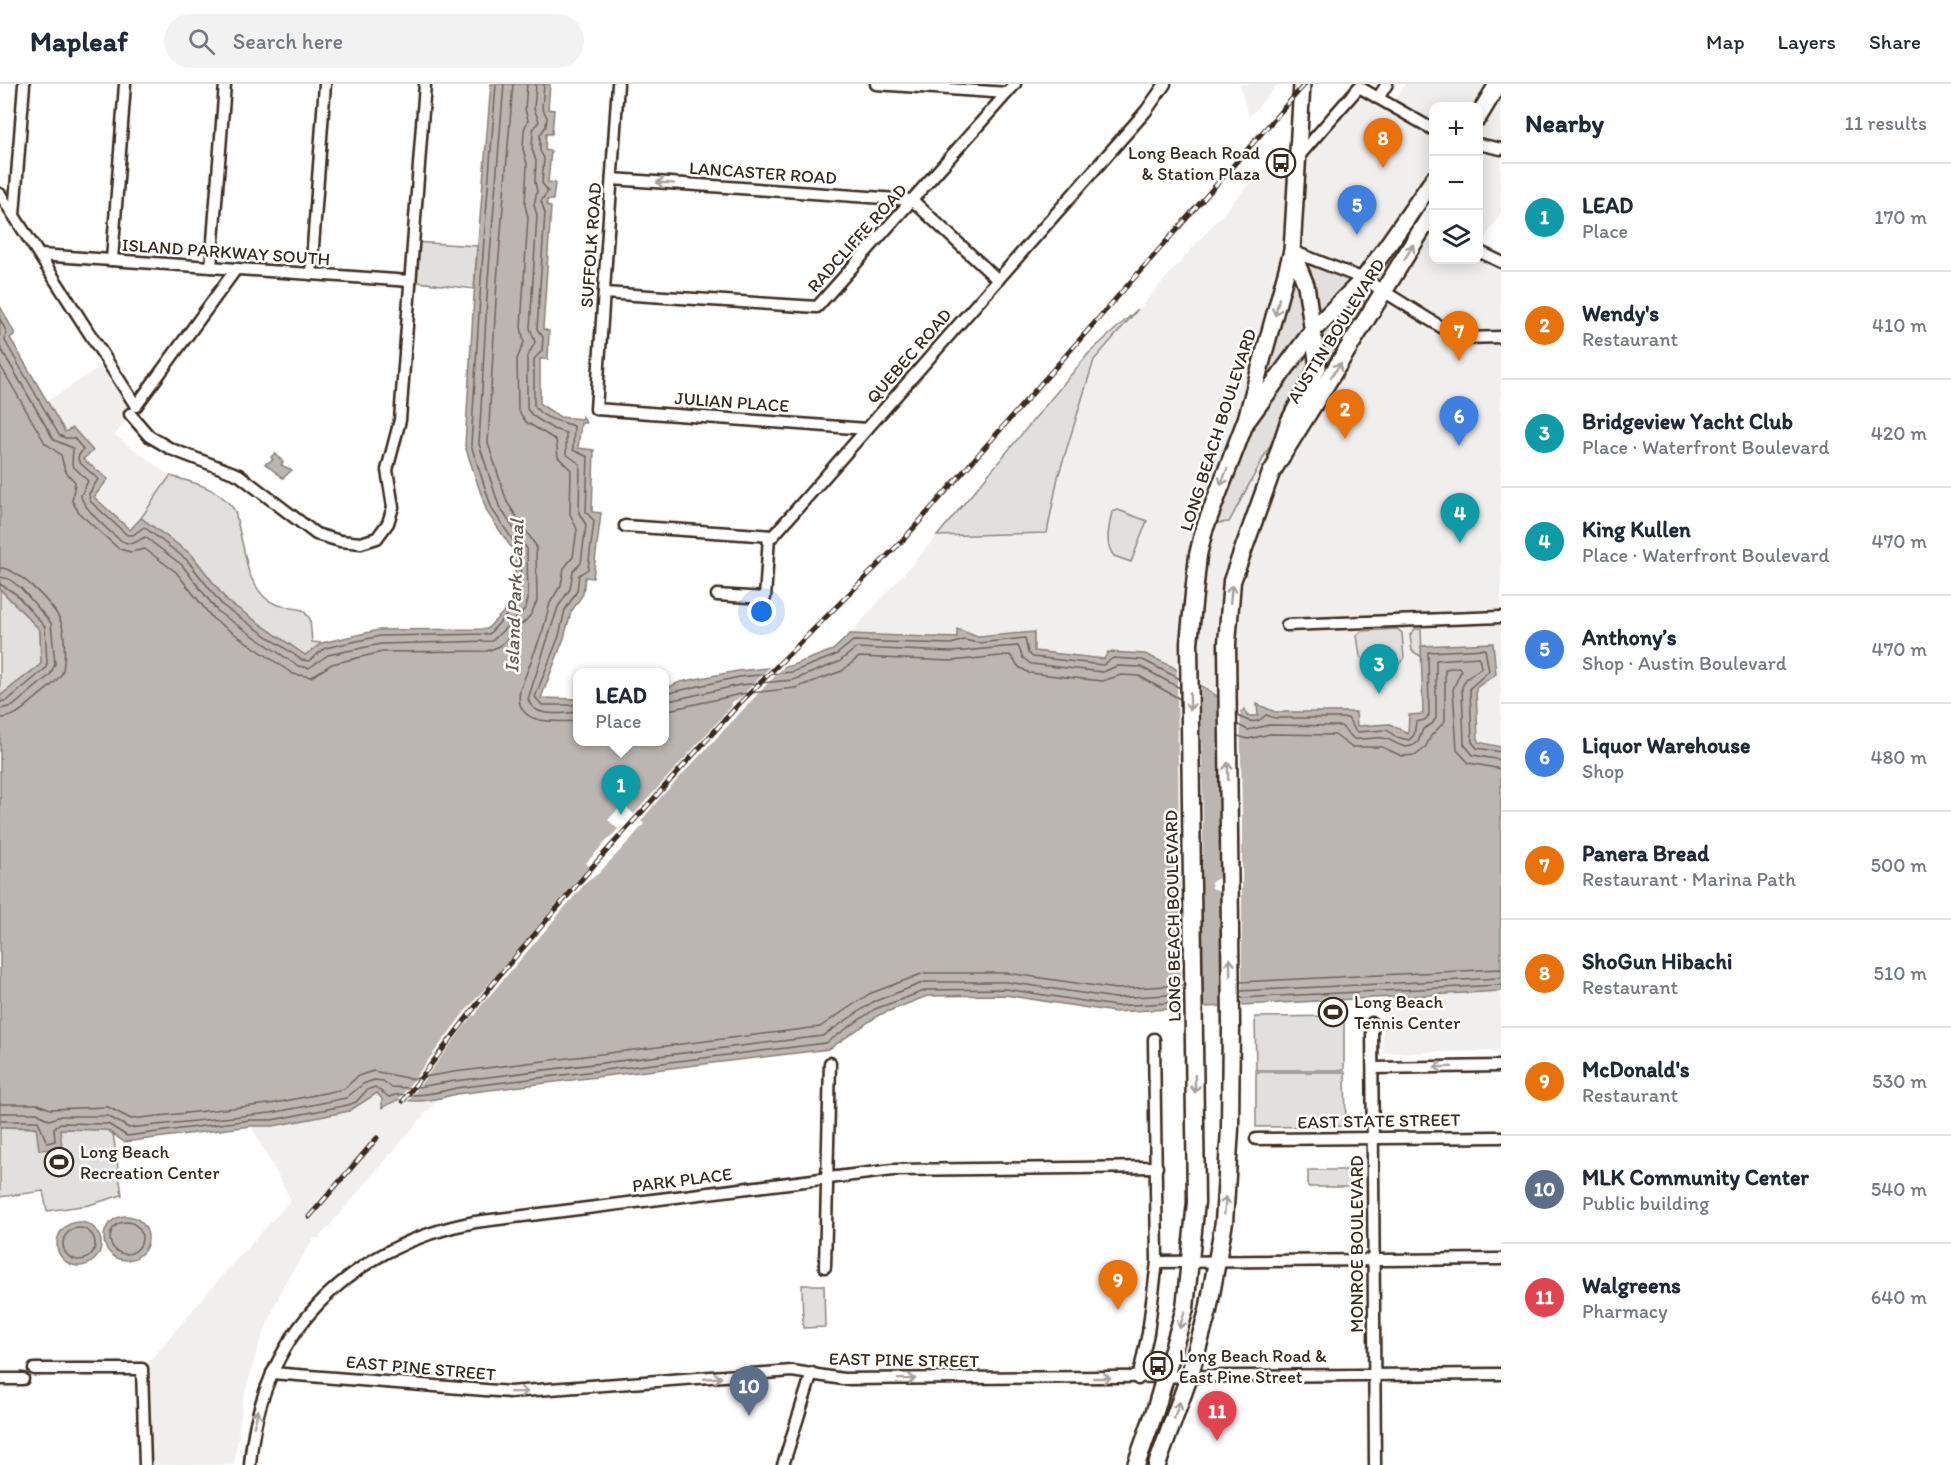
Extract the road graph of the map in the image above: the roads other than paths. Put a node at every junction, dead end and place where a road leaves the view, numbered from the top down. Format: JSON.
{"nodes":[{"id":1,"x":24,"y":84,"type":"edge"},
{"id":2,"x":125,"y":84,"type":"edge"},
{"id":3,"x":225,"y":84,"type":"edge"},
{"id":4,"x":325,"y":84,"type":"edge"},
{"id":5,"x":425,"y":84,"type":"edge"},
{"id":6,"x":618,"y":84,"type":"edge"},
{"id":7,"x":876,"y":84,"type":"edge"},
{"id":8,"x":1015,"y":84,"type":"edge"},
{"id":9,"x":1165,"y":84,"type":"edge"},
{"id":10,"x":1302,"y":84,"type":"edge"},
{"id":11,"x":1387,"y":84,"type":"edge"},
{"id":12,"x":1498,"y":84,"type":"edge"},
{"id":13,"x":1007,"y":93,"type":"junction"},
{"id":14,"x":1378,"y":98,"type":"junction"},
{"id":15,"x":1483,"y":110,"type":"edge"},
{"id":16,"x":1429,"y":127,"type":"edge"},
{"id":17,"x":1483,"y":145,"type":"edge"},
{"id":18,"x":1501,"y":149,"type":"edge"},
{"id":19,"x":1298,"y":157,"type":"junction"},
{"id":20,"x":612,"y":179,"type":"junction"},
{"id":21,"x":1429,"y":186,"type":"edge"},
{"id":22,"x":0,"y":194,"type":"edge"},
{"id":23,"x":912,"y":200,"type":"junction"},
{"id":24,"x":14,"y":215,"type":"junction"},
{"id":25,"x":1429,"y":223,"type":"edge"},
{"id":26,"x":1292,"y":251,"type":"junction"},
{"id":27,"x":1483,"y":253,"type":"edge"},
{"id":28,"x":40,"y":255,"type":"junction"},
{"id":29,"x":112,"y":260,"type":"junction"},
{"id":30,"x":1501,"y":262,"type":"edge"},
{"id":31,"x":211,"y":267,"type":"junction"},
{"id":32,"x":236,"y":269,"type":"junction"},
{"id":33,"x":311,"y":274,"type":"junction"},
{"id":34,"x":1364,"y":279,"type":"junction"},
{"id":35,"x":998,"y":280,"type":"junction"},
{"id":36,"x":410,"y":281,"type":"junction"},
{"id":37,"x":604,"y":293,"type":"junction"},
{"id":38,"x":1384,"y":294,"type":"junction"},
{"id":39,"x":1314,"y":329,"type":"junction"},
{"id":40,"x":1501,"y":337,"type":"edge"},
{"id":41,"x":596,"y":409,"type":"joint"},
{"id":42,"x":133,"y":410,"type":"junction"},
{"id":43,"x":1245,"y":423,"type":"junction"},
{"id":44,"x":867,"y":429,"type":"junction"},
{"id":45,"x":1271,"y":473,"type":"junction"},
{"id":46,"x":625,"y":526,"type":"dead end"},
{"id":47,"x":769,"y":536,"type":"junction"},
{"id":48,"x":717,"y":596,"type":"dead end"},
{"id":49,"x":1501,"y":617,"type":"edge"},
{"id":50,"x":1287,"y":625,"type":"dead end"},
{"id":51,"x":1372,"y":1023,"type":"dead end"},
{"id":52,"x":1154,"y":1039,"type":"dead end"},
{"id":53,"x":830,"y":1063,"type":"dead end"},
{"id":54,"x":1501,"y":1066,"type":"edge"},
{"id":55,"x":1373,"y":1068,"type":"junction"},
{"id":56,"x":1501,"y":1137,"type":"edge"},
{"id":57,"x":1373,"y":1138,"type":"junction"},
{"id":58,"x":1256,"y":1139,"type":"dead end"},
{"id":59,"x":1157,"y":1167,"type":"junction"},
{"id":60,"x":828,"y":1178,"type":"junction"},
{"id":61,"x":1501,"y":1259,"type":"edge"},
{"id":62,"x":1374,"y":1261,"type":"junction"},
{"id":63,"x":1157,"y":1262,"type":"junction"},
{"id":64,"x":1191,"y":1262,"type":"junction"},
{"id":65,"x":1218,"y":1263,"type":"junction"},
{"id":66,"x":825,"y":1267,"type":"dead end"},
{"id":67,"x":34,"y":1369,"type":"dead end"},
{"id":68,"x":272,"y":1372,"type":"junction"},
{"id":69,"x":812,"y":1373,"type":"junction"},
{"id":70,"x":1501,"y":1374,"type":"edge"},
{"id":71,"x":1374,"y":1375,"type":"junction"},
{"id":72,"x":1165,"y":1377,"type":"junction"},
{"id":73,"x":1189,"y":1377,"type":"junction"},
{"id":74,"x":23,"y":1378,"type":"dead end"},
{"id":75,"x":0,"y":1379,"type":"edge"},
{"id":76,"x":1138,"y":1379,"type":"junction"},
{"id":77,"x":145,"y":1465,"type":"edge"},
{"id":78,"x":250,"y":1465,"type":"edge"},
{"id":79,"x":783,"y":1465,"type":"edge"},
{"id":80,"x":1136,"y":1465,"type":"edge"},
{"id":81,"x":1156,"y":1465,"type":"edge"},
{"id":82,"x":1375,"y":1465,"type":"edge"}],
"edges":[{"from":1,"to":24,"type":"street"},
{"from":2,"to":29,"type":"street"},
{"from":3,"to":31,"type":"street"},
{"from":4,"to":33,"type":"street"},
{"from":5,"to":36,"type":"street"},
{"from":6,"to":20,"type":"street","name":"SUFFOLK ROAD"},
{"from":7,"to":13,"type":"street"},
{"from":8,"to":13,"type":"street","name":"RADCLIFFE ROAD"},
{"from":9,"to":35,"type":"street","name":"QUEBEC ROAD"},
{"from":10,"to":19,"type":"main road","name":"LONG BEACH BOULEVARD"},
{"from":11,"to":14,"type":"street"},
{"from":12,"to":15,"type":"main road"},
{"from":13,"to":23,"type":"street","name":"RADCLIFFE ROAD"},
{"from":14,"to":16,"type":"street"},
{"from":14,"to":19,"type":"street"},
{"from":17,"to":18,"type":"street"},
{"from":19,"to":26,"type":"main road","name":"LONG BEACH BOULEVARD"},
{"from":23,"to":20,"type":"street","name":"LANCASTER ROAD","one_way":true},
{"from":20,"to":37,"type":"street","name":"SUFFOLK ROAD"},
{"from":21,"to":34,"type":"main road","name":"AUSTIN BOULEVARD"},
{"from":22,"to":24,"type":"street"},
{"from":23,"to":35,"type":"street"},
{"from":23,"to":37,"type":"street","name":"RADCLIFFE ROAD"},
{"from":24,"to":28,"type":"street"},
{"from":38,"to":25,"type":"main road","name":"AUSTIN BOULEVARD","one_way":true},
{"from":26,"to":34,"type":"street"},
{"from":26,"to":39,"type":"main road"},
{"from":26,"to":43,"type":"main road","name":"LONG BEACH BOULEVARD","one_way":true},
{"from":27,"to":30,"type":"street"},
{"from":28,"to":29,"type":"street","name":"ISLAND PARKWAY SOUTH"},
{"from":28,"to":42,"type":"street"},
{"from":29,"to":31,"type":"street","name":"ISLAND PARKWAY SOUTH"},
{"from":31,"to":32,"type":"street","name":"ISLAND PARKWAY SOUTH"},
{"from":32,"to":33,"type":"street","name":"ISLAND PARKWAY SOUTH"},
{"from":32,"to":42,"type":"street"},
{"from":33,"to":36,"type":"street","name":"ISLAND PARKWAY SOUTH"},
{"from":34,"to":38,"type":"street"},
{"from":34,"to":39,"type":"main road","name":"AUSTIN BOULEVARD"},
{"from":35,"to":44,"type":"street","name":"QUEBEC ROAD"},
{"from":36,"to":42,"type":"street"},
{"from":37,"to":41,"type":"street","name":"SUFFOLK ROAD"},
{"from":38,"to":40,"type":"street"},
{"from":45,"to":38,"type":"main road","name":"AUSTIN BOULEVARD","one_way":true},
{"from":39,"to":43,"type":"main road","name":"AUSTIN BOULEVARD"},
{"from":39,"to":45,"type":"main road"},
{"from":41,"to":44,"type":"street","name":"JULIAN PLACE"},
{"from":43,"to":64,"type":"main road","name":"LONG BEACH BOULEVARD","one_way":true},
{"from":44,"to":47,"type":"street","name":"QUEBEC ROAD"},
{"from":65,"to":45,"type":"main road","one_way":true},
{"from":46,"to":47,"type":"street"},
{"from":47,"to":48,"type":"street"},
{"from":49,"to":50,"type":"street"},
{"from":51,"to":55,"type":"street","name":"MONROE BOULEVARD"},
{"from":52,"to":59,"type":"street","name":"LONG BEACH BOULEVARD"},
{"from":53,"to":60,"type":"street"},
{"from":54,"to":55,"type":"street","one_way":true},
{"from":55,"to":57,"type":"street","name":"MONROE BOULEVARD"},
{"from":56,"to":57,"type":"street","name":"EAST STATE STREET"},
{"from":57,"to":58,"type":"street","name":"EAST STATE STREET"},
{"from":57,"to":62,"type":"street","name":"MONROE BOULEVARD"},
{"from":59,"to":60,"type":"street","name":"PARK PLACE"},
{"from":59,"to":63,"type":"street","name":"LONG BEACH BOULEVARD"},
{"from":60,"to":66,"type":"street"},
{"from":60,"to":68,"type":"street","name":"PARK PLACE"},
{"from":61,"to":62,"type":"street"},
{"from":62,"to":65,"type":"street"},
{"from":62,"to":71,"type":"street","name":"MONROE BOULEVARD"},
{"from":63,"to":64,"type":"street"},
{"from":63,"to":76,"type":"street","name":"LONG BEACH BOULEVARD"},
{"from":64,"to":65,"type":"street"},
{"from":64,"to":72,"type":"main road","name":"LONG BEACH BOULEVARD","one_way":true},
{"from":65,"to":73,"type":"main road"},
{"from":67,"to":77,"type":"street"},
{"from":68,"to":69,"type":"street","name":"EAST PINE STREET","one_way":true},
{"from":78,"to":68,"type":"street","name":"PARK PLACE","one_way":true},
{"from":69,"to":76,"type":"street","name":"EAST PINE STREET","one_way":true},
{"from":69,"to":79,"type":"street"},
{"from":70,"to":71,"type":"street","name":"EAST PINE STREET"},
{"from":71,"to":73,"type":"street","name":"EAST PINE STREET"},
{"from":71,"to":82,"type":"street","name":"MONROE BOULEVARD"},
{"from":72,"to":73,"type":"street","name":"EAST PINE STREET"},
{"from":72,"to":76,"type":"street","name":"EAST PINE STREET"},
{"from":72,"to":80,"type":"main road","name":"LONG BEACH BOULEVARD"},
{"from":81,"to":73,"type":"main road","one_way":true},
{"from":74,"to":75,"type":"street"}]}
